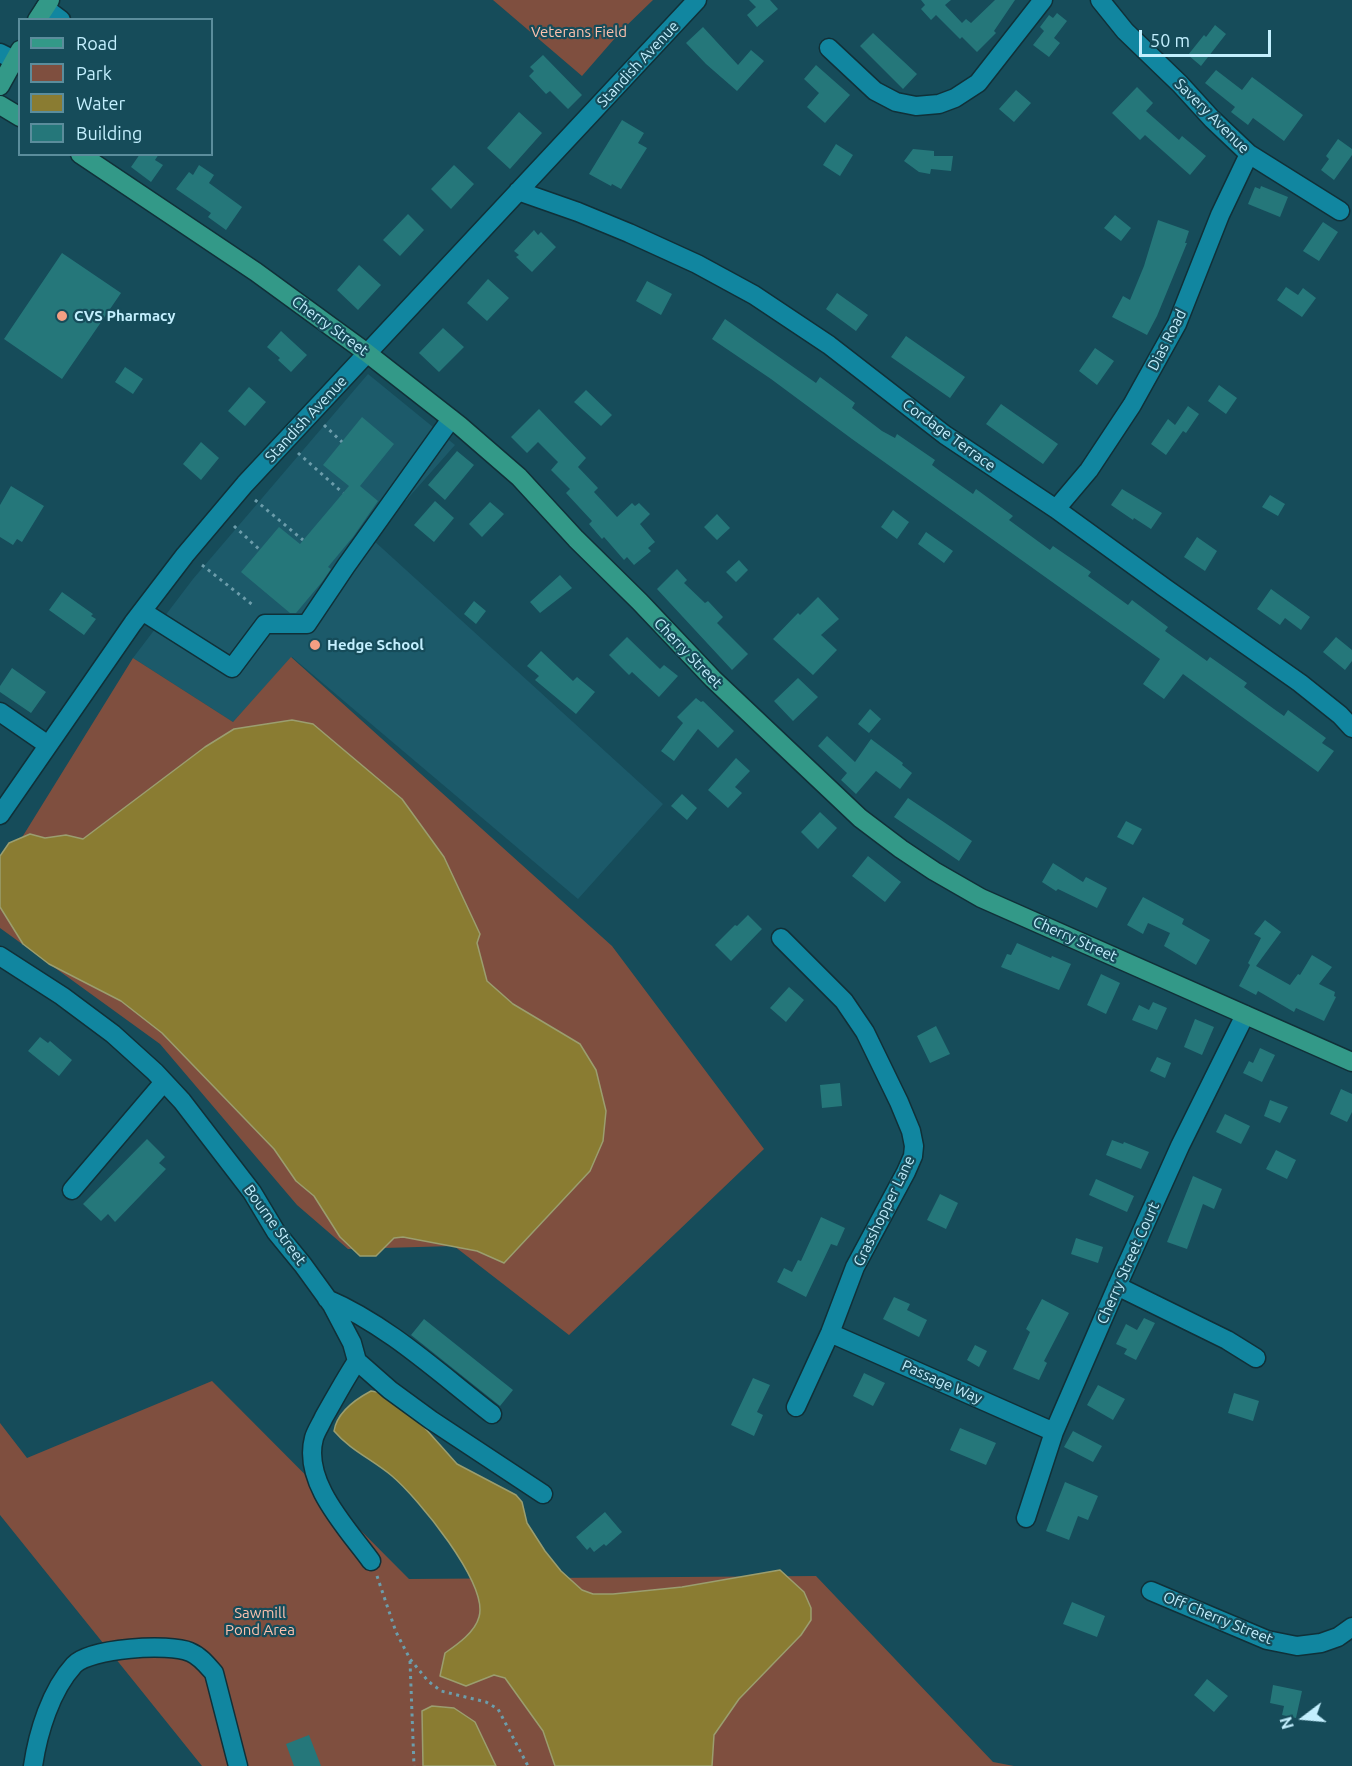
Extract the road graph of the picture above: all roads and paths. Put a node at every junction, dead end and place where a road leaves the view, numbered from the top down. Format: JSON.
{"nodes":[{"id":1,"x":697,"y":0,"type":"edge"},
{"id":2,"x":1043,"y":0,"type":"edge"},
{"id":3,"x":1100,"y":0,"type":"edge"},
{"id":4,"x":44,"y":9,"type":"edge"},
{"id":5,"x":58,"y":18,"type":"edge"},
{"id":6,"x":829,"y":48,"type":"dead end"},
{"id":7,"x":11,"y":54,"type":"edge"},
{"id":8,"x":0,"y":86,"type":"edge"},
{"id":9,"x":0,"y":105,"type":"edge"},
{"id":10,"x":18,"y":116,"type":"edge"},
{"id":11,"x":1249,"y":154,"type":"junction"},
{"id":12,"x":83,"y":156,"type":"edge"},
{"id":13,"x":518,"y":191,"type":"junction"},
{"id":14,"x":1340,"y":211,"type":"dead end"},
{"id":15,"x":367,"y":352,"type":"junction"},
{"id":16,"x":452,"y":419,"type":"junction"},
{"id":17,"x":323,"y":424,"type":"dead end"},
{"id":18,"x":342,"y":442,"type":"dead end"},
{"id":19,"x":297,"y":452,"type":"dead end"},
{"id":20,"x":343,"y":493,"type":"dead end"},
{"id":21,"x":255,"y":500,"type":"dead end"},
{"id":22,"x":1056,"y":509,"type":"junction"},
{"id":23,"x":234,"y":526,"type":"dead end"},
{"id":24,"x":303,"y":540,"type":"dead end"},
{"id":25,"x":260,"y":550,"type":"dead end"},
{"id":26,"x":202,"y":565,"type":"dead end"},
{"id":27,"x":254,"y":606,"type":"dead end"},
{"id":28,"x":142,"y":611,"type":"junction"},
{"id":29,"x":0,"y":712,"type":"edge"},
{"id":30,"x":1352,"y":728,"type":"edge"},
{"id":31,"x":48,"y":745,"type":"junction"},
{"id":32,"x":0,"y":815,"type":"edge"},
{"id":33,"x":781,"y":938,"type":"dead end"},
{"id":34,"x":0,"y":956,"type":"edge"},
{"id":35,"x":1245,"y":1015,"type":"junction"},
{"id":36,"x":1352,"y":1062,"type":"edge"},
{"id":37,"x":164,"y":1082,"type":"junction"},
{"id":38,"x":72,"y":1190,"type":"dead end"},
{"id":39,"x":1117,"y":1286,"type":"junction"},
{"id":40,"x":327,"y":1299,"type":"junction"},
{"id":41,"x":830,"y":1333,"type":"junction"},
{"id":42,"x":1256,"y":1358,"type":"dead end"},
{"id":43,"x":357,"y":1360,"type":"junction"},
{"id":44,"x":796,"y":1407,"type":"dead end"},
{"id":45,"x":492,"y":1414,"type":"dead end"},
{"id":46,"x":1054,"y":1432,"type":"junction"},
{"id":47,"x":543,"y":1494,"type":"dead end"},
{"id":48,"x":1026,"y":1518,"type":"dead end"},
{"id":49,"x":371,"y":1561,"type":"joint"},
{"id":50,"x":1150,"y":1591,"type":"dead end"},
{"id":51,"x":1352,"y":1627,"type":"edge"},
{"id":52,"x":410,"y":1659,"type":"junction"},
{"id":53,"x":33,"y":1766,"type":"edge"},
{"id":54,"x":238,"y":1766,"type":"edge"},
{"id":55,"x":414,"y":1766,"type":"edge"},
{"id":56,"x":528,"y":1766,"type":"edge"}],
"edges":[{"from":1,"to":13,"type":"street","name":"Standish Avenue"},
{"from":2,"to":6,"type":"street"},
{"from":3,"to":11,"type":"street","name":"Savery Avenue"},
{"from":4,"to":5,"type":"street"},
{"from":7,"to":8,"type":"main road"},
{"from":9,"to":10,"type":"main road"},
{"from":11,"to":14,"type":"street","name":"Savery Avenue"},
{"from":11,"to":22,"type":"street","name":"Dias Road"},
{"from":12,"to":15,"type":"main road","name":"Cherry Street"},
{"from":13,"to":15,"type":"street","name":"Standish Avenue"},
{"from":13,"to":22,"type":"street","name":"Cordage Terrace"},
{"from":15,"to":16,"type":"main road","name":"Cherry Street"},
{"from":15,"to":28,"type":"street","name":"Standish Avenue"},
{"from":16,"to":28,"type":"street"},
{"from":16,"to":35,"type":"main road","name":"Cherry Street"},
{"from":17,"to":18,"type":"path"},
{"from":19,"to":20,"type":"path"},
{"from":21,"to":24,"type":"path"},
{"from":22,"to":30,"type":"street","name":"Cordage Terrace"},
{"from":23,"to":25,"type":"path"},
{"from":26,"to":27,"type":"path"},
{"from":28,"to":31,"type":"street","name":"Standish Avenue"},
{"from":29,"to":31,"type":"street"},
{"from":31,"to":32,"type":"street","name":"Standish Avenue"},
{"from":33,"to":41,"type":"street","name":"Grasshopper Lane"},
{"from":34,"to":37,"type":"street","name":"Bourne Street"},
{"from":35,"to":36,"type":"main road","name":"Cherry Street"},
{"from":35,"to":39,"type":"street","name":"Cherry Street Court"},
{"from":37,"to":38,"type":"street"},
{"from":37,"to":40,"type":"street","name":"Bourne Street"},
{"from":39,"to":42,"type":"street"},
{"from":39,"to":46,"type":"street","name":"Cherry Street Court"},
{"from":40,"to":43,"type":"street","name":"Bourne Street"},
{"from":40,"to":45,"type":"street"},
{"from":41,"to":44,"type":"street","name":"Grasshopper Lane"},
{"from":41,"to":46,"type":"street","name":"Passage Way"},
{"from":43,"to":47,"type":"street","name":"Bourne Street"},
{"from":43,"to":49,"type":"street"},
{"from":46,"to":48,"type":"street","name":"Cherry Street Court"},
{"from":49,"to":52,"type":"path"},
{"from":50,"to":51,"type":"street","name":"Off Cherry Street"},
{"from":52,"to":55,"type":"path"},
{"from":52,"to":56,"type":"path"},
{"from":53,"to":54,"type":"street"}]}
